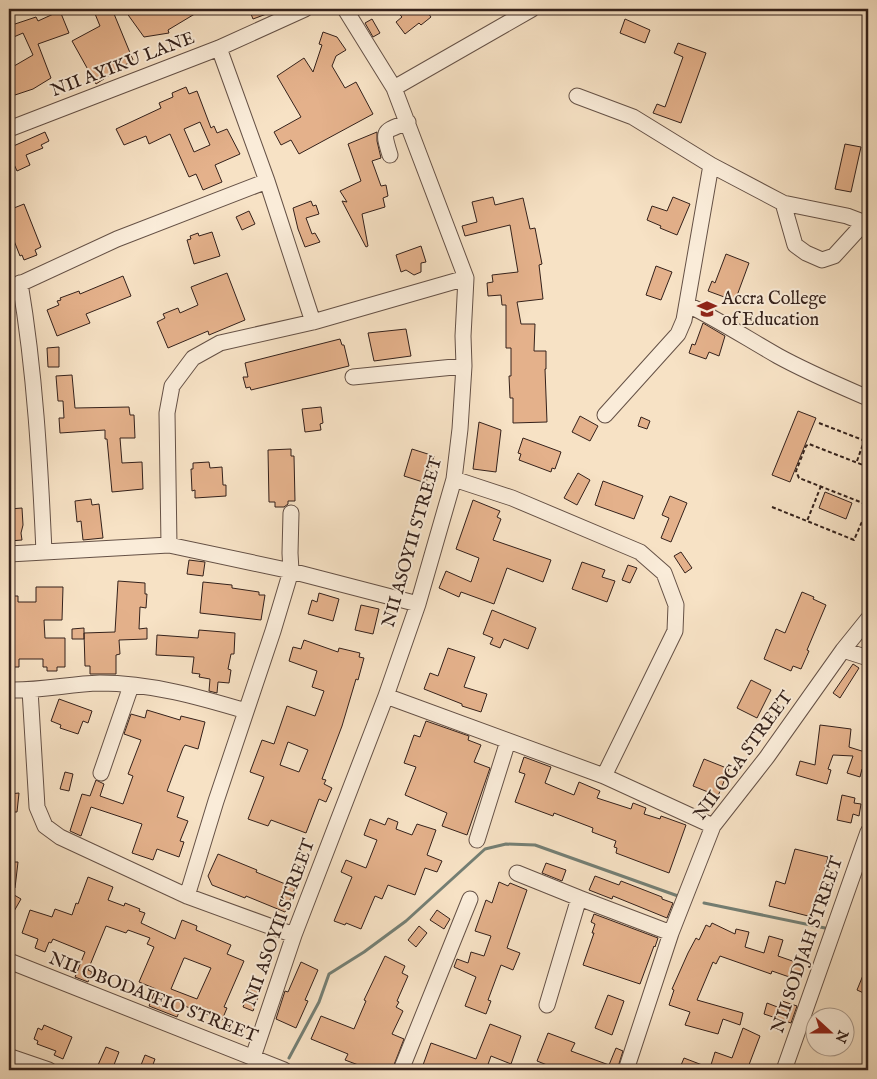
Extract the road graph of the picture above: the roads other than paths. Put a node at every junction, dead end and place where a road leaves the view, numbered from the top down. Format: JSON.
{"nodes":[{"id":1,"x":305,"y":9,"type":"edge"},
{"id":2,"x":345,"y":9,"type":"edge"},
{"id":3,"x":532,"y":9,"type":"edge"},
{"id":4,"x":512,"y":14,"type":"edge"},
{"id":5,"x":219,"y":48,"type":"junction"},
{"id":6,"x":394,"y":88,"type":"junction"},
{"id":7,"x":577,"y":96,"type":"dead end"},
{"id":8,"x":408,"y":122,"type":"junction"},
{"id":9,"x":9,"y":129,"type":"edge"},
{"id":10,"x":390,"y":155,"type":"dead end"},
{"id":11,"x":711,"y":165,"type":"junction"},
{"id":12,"x":266,"y":181,"type":"junction"},
{"id":13,"x":783,"y":203,"type":"junction"},
{"id":14,"x":866,"y":223,"type":"edge"},
{"id":15,"x":466,"y":278,"type":"junction"},
{"id":16,"x":14,"y":286,"type":"edge"},
{"id":17,"x":688,"y":305,"type":"junction"},
{"id":18,"x":313,"y":322,"type":"junction"},
{"id":19,"x":464,"y":366,"type":"junction"},
{"id":20,"x":353,"y":376,"type":"dead end"},
{"id":21,"x":868,"y":398,"type":"edge"},
{"id":22,"x":606,"y":415,"type":"dead end"},
{"id":23,"x":454,"y":479,"type":"junction"},
{"id":24,"x":291,"y":513,"type":"dead end"},
{"id":25,"x":168,"y":545,"type":"junction"},
{"id":26,"x":44,"y":552,"type":"junction"},
{"id":27,"x":9,"y":554,"type":"edge"},
{"id":28,"x":291,"y":571,"type":"junction"},
{"id":29,"x":418,"y":604,"type":"junction"},
{"id":30,"x":868,"y":619,"type":"edge"},
{"id":31,"x":843,"y":650,"type":"junction"},
{"id":32,"x":868,"y":658,"type":"edge"},
{"id":33,"x":131,"y":686,"type":"junction"},
{"id":34,"x":9,"y":690,"type":"edge"},
{"id":35,"x":30,"y":690,"type":"junction"},
{"id":36,"x":386,"y":696,"type":"junction"},
{"id":37,"x":246,"y":711,"type":"junction"},
{"id":38,"x":508,"y":741,"type":"junction"},
{"id":39,"x":102,"y":773,"type":"dead end"},
{"id":40,"x":604,"y":776,"type":"junction"},
{"id":41,"x":713,"y":826,"type":"junction"},
{"id":42,"x":868,"y":832,"type":"edge"},
{"id":43,"x":476,"y":840,"type":"dead end"},
{"id":44,"x":517,"y":873,"type":"dead end"},
{"id":45,"x":188,"y":896,"type":"junction"},
{"id":46,"x":579,"y":898,"type":"junction"},
{"id":47,"x":470,"y":899,"type":"dead end"},
{"id":48,"x":670,"y":933,"type":"junction"},
{"id":49,"x":294,"y":935,"type":"junction"},
{"id":50,"x":9,"y":961,"type":"edge"},
{"id":51,"x":547,"y":1005,"type":"dead end"},
{"id":52,"x":11,"y":1057,"type":"dead end"},
{"id":53,"x":253,"y":1057,"type":"junction"},
{"id":54,"x":49,"y":1070,"type":"edge"},
{"id":55,"x":284,"y":1070,"type":"edge"},
{"id":56,"x":401,"y":1070,"type":"edge"},
{"id":57,"x":626,"y":1070,"type":"edge"},
{"id":58,"x":784,"y":1070,"type":"edge"}],
"edges":[{"from":1,"to":5,"type":"street","name":"NII AYIKU LANE"},
{"from":2,"to":6,"type":"street","name":"NII ASOYII STREET"},
{"from":3,"to":4,"type":"street"},
{"from":4,"to":6,"type":"street"},
{"from":5,"to":9,"type":"street","name":"NII AYIKU LANE"},
{"from":5,"to":12,"type":"street"},
{"from":6,"to":8,"type":"street","name":"NII ASOYII STREET"},
{"from":7,"to":11,"type":"street"},
{"from":8,"to":10,"type":"street"},
{"from":8,"to":15,"type":"street","name":"NII ASOYII STREET"},
{"from":11,"to":13,"type":"street"},
{"from":11,"to":17,"type":"street"},
{"from":12,"to":16,"type":"street"},
{"from":12,"to":18,"type":"street"},
{"from":13,"to":14,"type":"street"},
{"from":13,"to":14,"type":"street"},
{"from":15,"to":18,"type":"street"},
{"from":15,"to":19,"type":"street","name":"NII ASOYII STREET"},
{"from":16,"to":26,"type":"street"},
{"from":17,"to":21,"type":"street"},
{"from":17,"to":22,"type":"street"},
{"from":18,"to":25,"type":"street"},
{"from":19,"to":20,"type":"street"},
{"from":19,"to":23,"type":"street","name":"NII ASOYII STREET"},
{"from":23,"to":29,"type":"street","name":"NII ASOYII STREET"},
{"from":23,"to":40,"type":"street"},
{"from":24,"to":28,"type":"street"},
{"from":25,"to":26,"type":"street"},
{"from":25,"to":28,"type":"street"},
{"from":26,"to":27,"type":"street"},
{"from":28,"to":29,"type":"street"},
{"from":28,"to":37,"type":"street"},
{"from":29,"to":36,"type":"street","name":"NII ASOYII STREET"},
{"from":30,"to":31,"type":"street","name":"NII OGA STREET"},
{"from":31,"to":32,"type":"street"},
{"from":31,"to":41,"type":"street","name":"NII OGA STREET"},
{"from":33,"to":35,"type":"street"},
{"from":33,"to":37,"type":"street"},
{"from":33,"to":39,"type":"street"},
{"from":34,"to":35,"type":"street"},
{"from":35,"to":45,"type":"street"},
{"from":36,"to":38,"type":"street"},
{"from":36,"to":49,"type":"street","name":"NII ASOYII STREET"},
{"from":37,"to":45,"type":"street"},
{"from":38,"to":40,"type":"street"},
{"from":38,"to":43,"type":"street"},
{"from":40,"to":41,"type":"street"},
{"from":41,"to":48,"type":"street","name":"NII OGA STREET"},
{"from":42,"to":58,"type":"street","name":"NII SODJAH STREET"},
{"from":44,"to":46,"type":"street"},
{"from":45,"to":49,"type":"street"},
{"from":46,"to":48,"type":"street"},
{"from":46,"to":51,"type":"street"},
{"from":47,"to":56,"type":"street"},
{"from":48,"to":57,"type":"street","name":"NII OGA STREET"},
{"from":49,"to":53,"type":"street","name":"NII ASOYII STREET"},
{"from":50,"to":53,"type":"street","name":"NII OBODAIFIO STREET"},
{"from":52,"to":54,"type":"street"},
{"from":53,"to":55,"type":"street","name":"NII OBODAIFIO STREET"}]}
